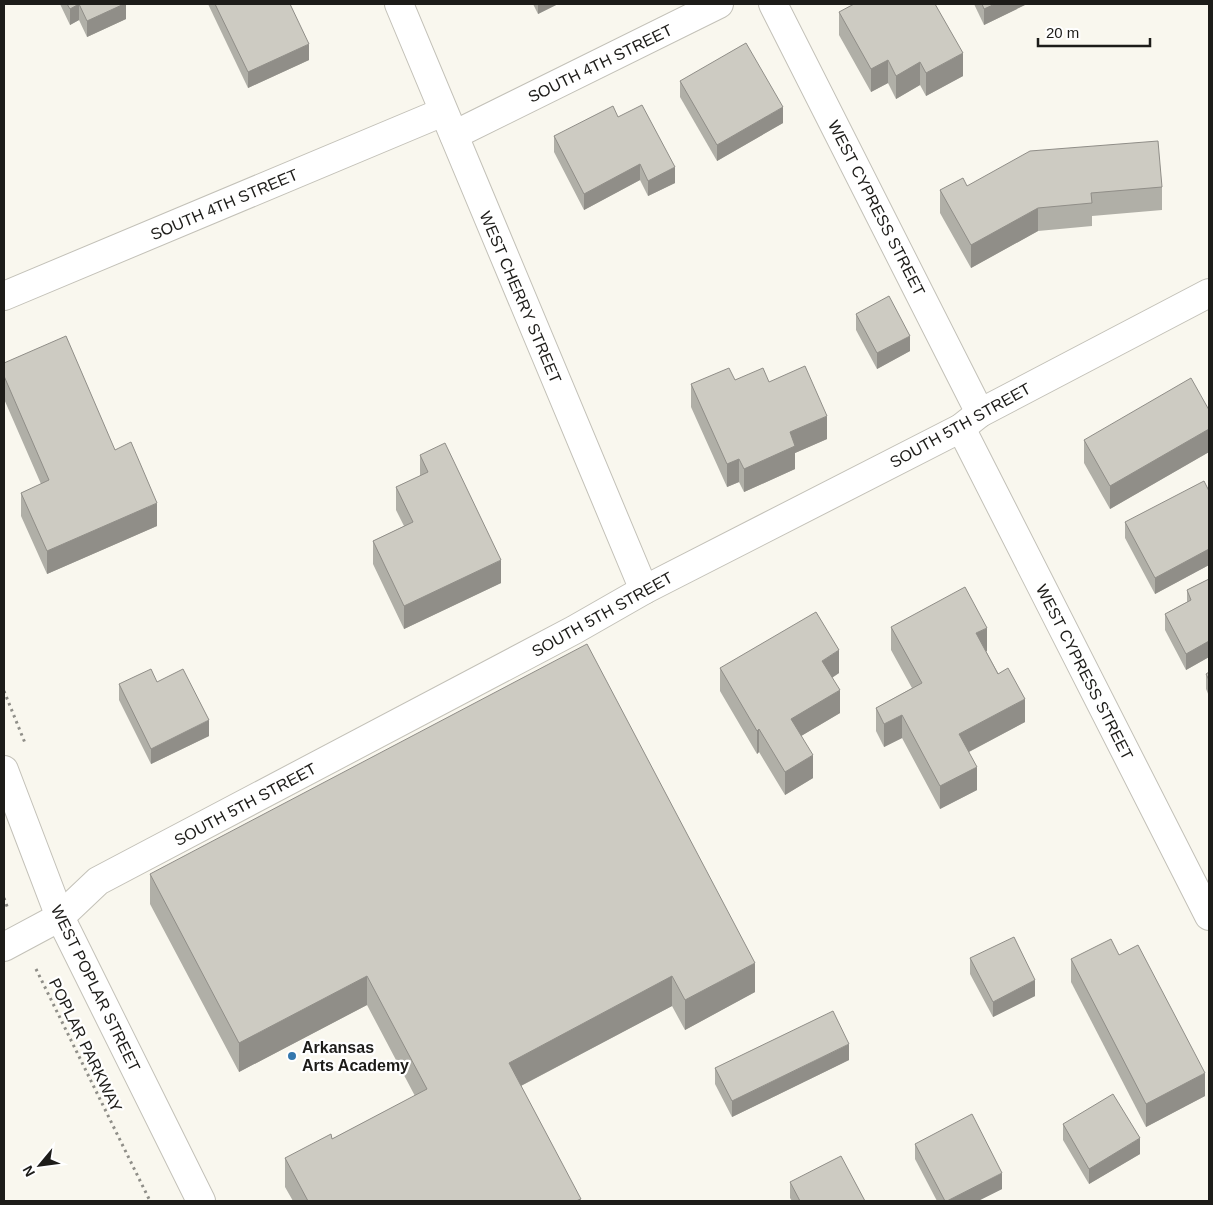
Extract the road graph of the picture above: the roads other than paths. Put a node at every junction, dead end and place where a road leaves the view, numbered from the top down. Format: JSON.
{"nodes":[{"id":1,"x":398,"y":4,"type":"edge"},
{"id":2,"x":719,"y":4,"type":"edge"},
{"id":3,"x":773,"y":4,"type":"edge"},
{"id":4,"x":448,"y":123,"type":"junction"},
{"id":5,"x":1209,"y":294,"type":"edge"},
{"id":6,"x":4,"y":296,"type":"edge"},
{"id":7,"x":971,"y":420,"type":"junction"},
{"id":8,"x":644,"y":590,"type":"junction"},
{"id":9,"x":4,"y":770,"type":"edge"},
{"id":10,"x":1209,"y":916,"type":"edge"},
{"id":11,"x":60,"y":917,"type":"junction"},
{"id":12,"x":12,"y":943,"type":"edge"},
{"id":13,"x":201,"y":1201,"type":"edge"}],
"edges":[{"from":1,"to":4,"type":"street","name":"WEST CHERRY STREET"},
{"from":2,"to":4,"type":"street","name":"SOUTH 4TH STREET"},
{"from":3,"to":7,"type":"street","name":"WEST CYPRESS STREET"},
{"from":4,"to":6,"type":"street","name":"SOUTH 4TH STREET"},
{"from":4,"to":8,"type":"street","name":"WEST CHERRY STREET"},
{"from":5,"to":7,"type":"street","name":"SOUTH 5TH STREET"},
{"from":7,"to":8,"type":"street","name":"SOUTH 5TH STREET"},
{"from":7,"to":10,"type":"street","name":"WEST CYPRESS STREET"},
{"from":8,"to":11,"type":"street","name":"SOUTH 5TH STREET"},
{"from":9,"to":11,"type":"street","name":"WEST POPLAR STREET"},
{"from":11,"to":12,"type":"street","name":"SOUTH 5TH STREET"},
{"from":11,"to":13,"type":"street","name":"WEST POPLAR STREET"}]}
